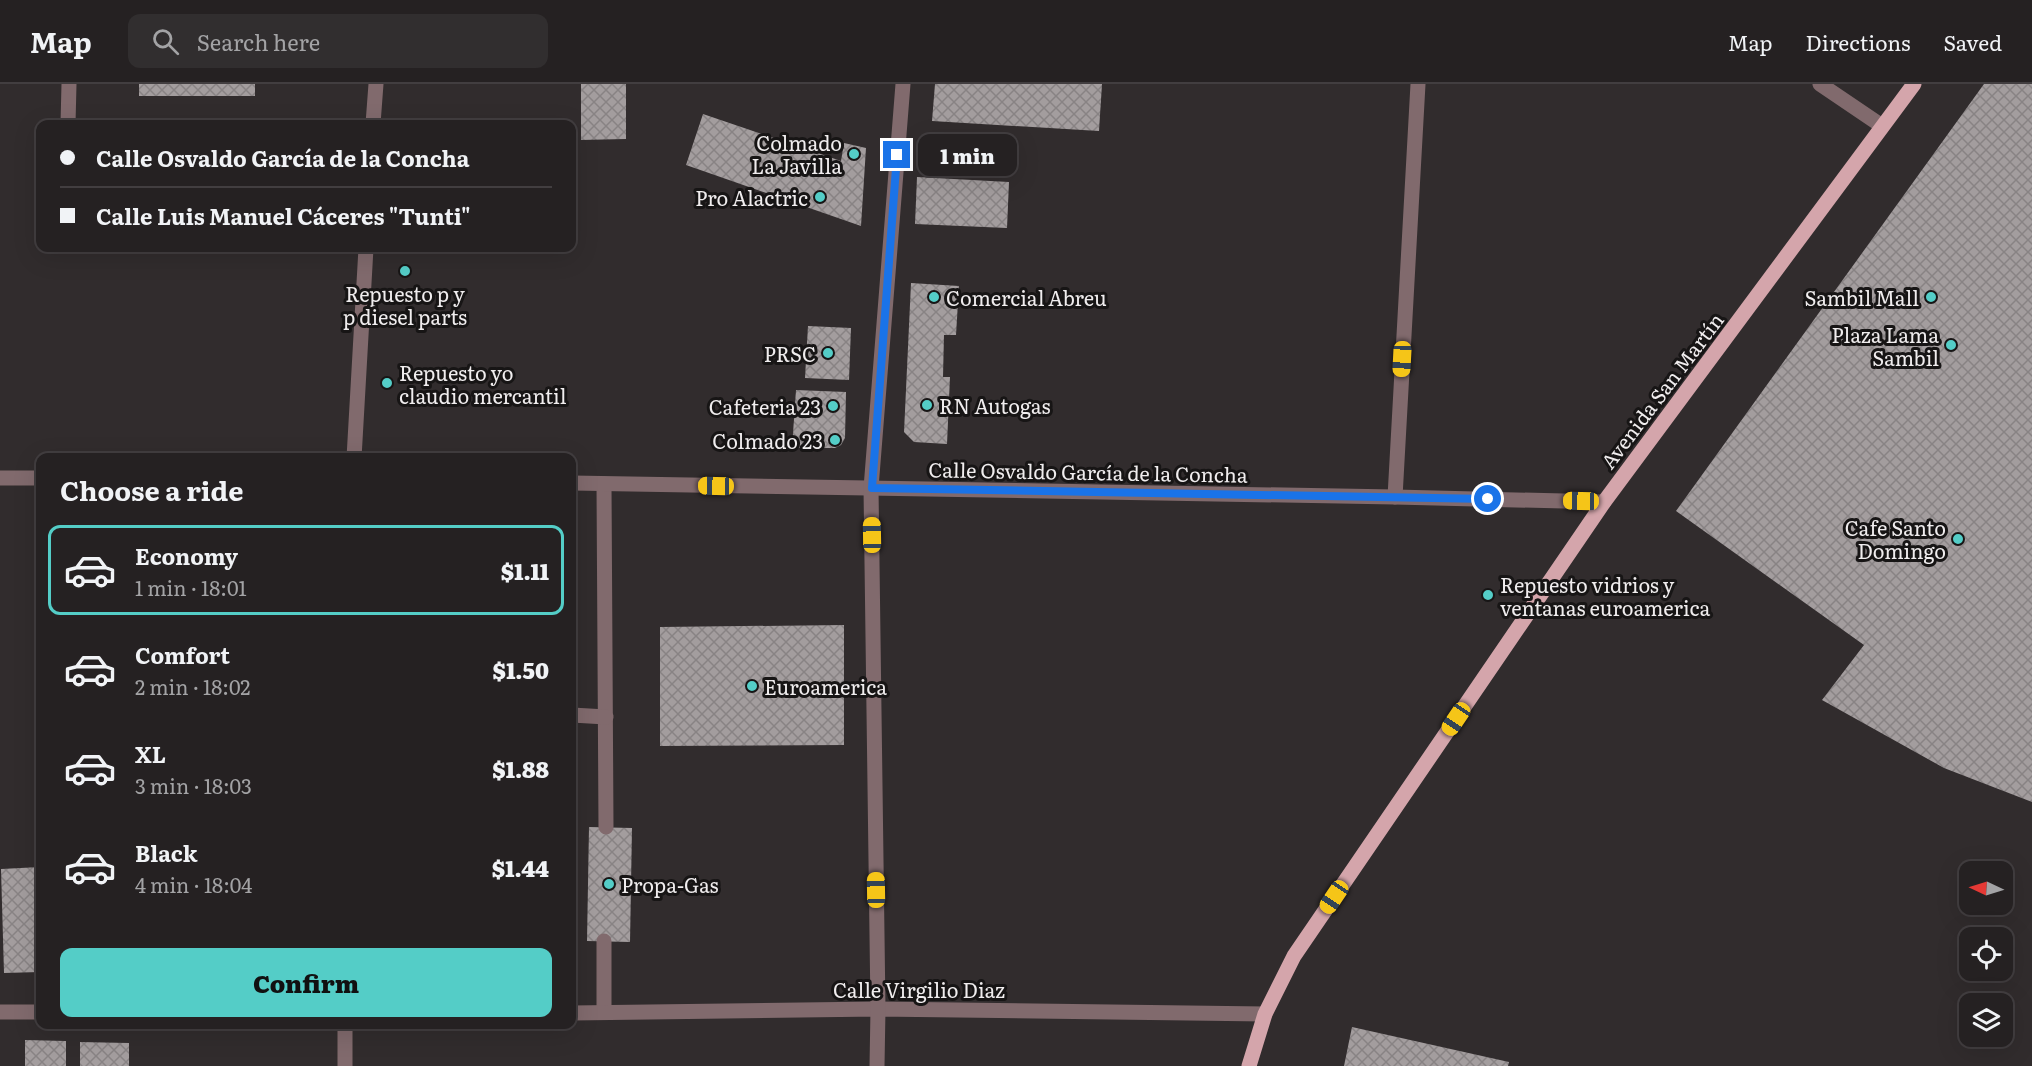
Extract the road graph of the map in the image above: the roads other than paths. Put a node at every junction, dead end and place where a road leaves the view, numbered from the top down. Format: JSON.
{"nodes":[{"id":1,"x":69,"y":84,"type":"edge"},
{"id":2,"x":376,"y":84,"type":"edge"},
{"id":3,"x":903,"y":84,"type":"edge"},
{"id":4,"x":1418,"y":84,"type":"edge"},
{"id":5,"x":1820,"y":84,"type":"edge"},
{"id":6,"x":1914,"y":84,"type":"edge"},
{"id":7,"x":68,"y":120,"type":"edge"},
{"id":8,"x":373,"y":120,"type":"edge"},
{"id":9,"x":1882,"y":126,"type":"junction"},
{"id":10,"x":366,"y":252,"type":"edge"},
{"id":11,"x":354,"y":453,"type":"edge"},
{"id":12,"x":0,"y":478,"type":"edge"},
{"id":13,"x":36,"y":478,"type":"edge"},
{"id":14,"x":576,"y":483,"type":"edge"},
{"id":15,"x":604,"y":484,"type":"junction"},
{"id":16,"x":872,"y":488,"type":"junction"},
{"id":17,"x":1395,"y":497,"type":"junction"},
{"id":18,"x":1604,"y":502,"type":"junction"},
{"id":19,"x":576,"y":715,"type":"edge"},
{"id":20,"x":606,"y":717,"type":"junction"},
{"id":21,"x":606,"y":827,"type":"dead end"},
{"id":22,"x":604,"y":941,"type":"dead end"},
{"id":23,"x":878,"y":1009,"type":"junction"},
{"id":24,"x":0,"y":1012,"type":"edge"},
{"id":25,"x":36,"y":1012,"type":"edge"},
{"id":26,"x":604,"y":1012,"type":"junction"},
{"id":27,"x":576,"y":1013,"type":"edge"},
{"id":28,"x":1265,"y":1014,"type":"junction"},
{"id":29,"x":345,"y":1029,"type":"edge"},
{"id":30,"x":345,"y":1066,"type":"edge"},
{"id":31,"x":877,"y":1066,"type":"edge"},
{"id":32,"x":1249,"y":1066,"type":"edge"}],
"edges":[{"from":1,"to":7,"type":"street"},
{"from":2,"to":8,"type":"street"},
{"from":3,"to":16,"type":"street"},
{"from":4,"to":17,"type":"street"},
{"from":5,"to":9,"type":"street"},
{"from":6,"to":9,"type":"main road","name":"Avenida San Martín"},
{"from":9,"to":18,"type":"main road","name":"Avenida San Martín"},
{"from":10,"to":11,"type":"street"},
{"from":12,"to":13,"type":"street"},
{"from":14,"to":15,"type":"street","name":"Calle Osvaldo García de la Concha"},
{"from":15,"to":16,"type":"street","name":"Calle Osvaldo García de la Concha"},
{"from":15,"to":20,"type":"street"},
{"from":16,"to":17,"type":"street","name":"Calle Osvaldo García de la Concha"},
{"from":16,"to":23,"type":"street"},
{"from":17,"to":18,"type":"street","name":"Calle Osvaldo García de la Concha"},
{"from":18,"to":28,"type":"main road","name":"Avenida San Martín"},
{"from":19,"to":20,"type":"street"},
{"from":20,"to":21,"type":"street"},
{"from":22,"to":26,"type":"street"},
{"from":23,"to":26,"type":"street","name":"Calle Virgilio Diaz"},
{"from":23,"to":28,"type":"street","name":"Calle Virgilio Diaz"},
{"from":23,"to":31,"type":"street"},
{"from":24,"to":25,"type":"street"},
{"from":26,"to":27,"type":"street","name":"Calle Virgilio Diaz"},
{"from":28,"to":32,"type":"main road","name":"Avenida San Martín"},
{"from":29,"to":30,"type":"street"}]}
